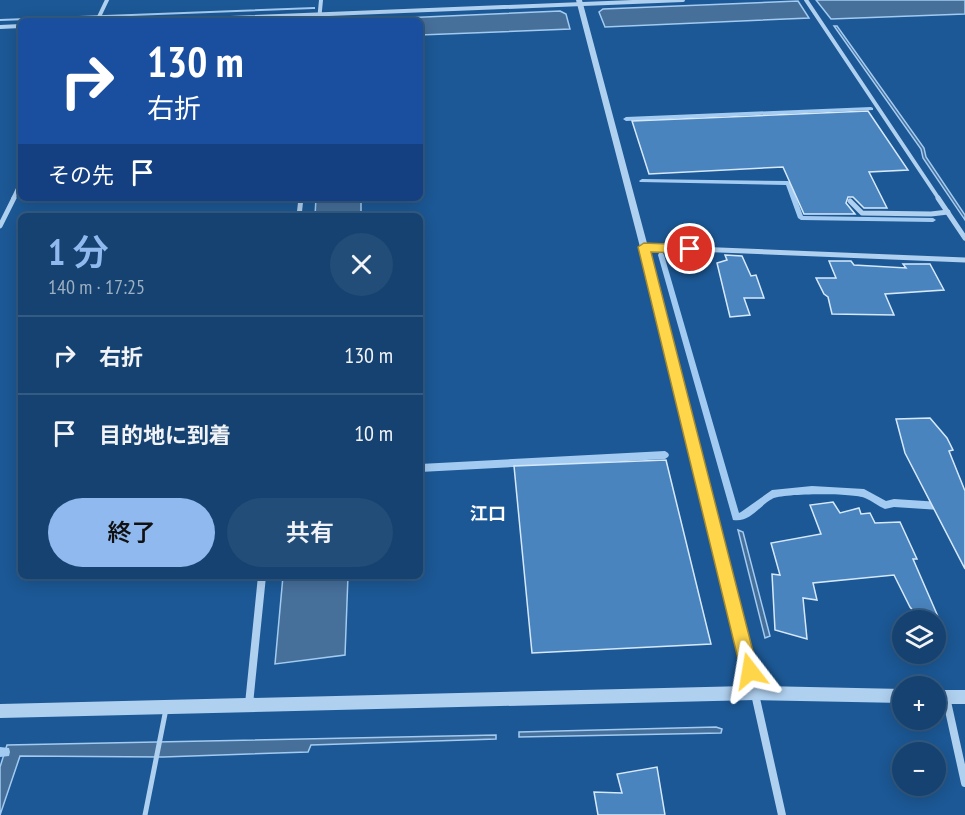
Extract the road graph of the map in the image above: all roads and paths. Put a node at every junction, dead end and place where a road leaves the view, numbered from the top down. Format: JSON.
{"nodes":[{"id":1,"x":107,"y":0,"type":"edge"},
{"id":2,"x":321,"y":0,"type":"edge"},
{"id":3,"x":683,"y":0,"type":"edge"},
{"id":4,"x":806,"y":0,"type":"edge"},
{"id":5,"x":580,"y":2,"type":"edge"},
{"id":6,"x":320,"y":14,"type":"junction"},
{"id":7,"x":98,"y":18,"type":"edge"},
{"id":8,"x":225,"y":18,"type":"edge"},
{"id":9,"x":319,"y":18,"type":"edge"},
{"id":10,"x":18,"y":26,"type":"edge"},
{"id":11,"x":0,"y":27,"type":"edge"},
{"id":12,"x":18,"y":188,"type":"edge"},
{"id":13,"x":850,"y":201,"type":"dead end"},
{"id":14,"x":948,"y":212,"type":"junction"},
{"id":15,"x":0,"y":226,"type":"edge"},
{"id":16,"x":965,"y":238,"type":"edge"},
{"id":17,"x":644,"y":247,"type":"junction"},
{"id":18,"x":965,"y":260,"type":"edge"},
{"id":19,"x":262,"y":579,"type":"edge"},
{"id":20,"x":755,"y":693,"type":"junction"},
{"id":21,"x":892,"y":696,"type":"edge"},
{"id":22,"x":946,"y":697,"type":"edge"},
{"id":23,"x":965,"y":698,"type":"edge"},
{"id":24,"x":249,"y":705,"type":"junction"},
{"id":25,"x":167,"y":706,"type":"junction"},
{"id":26,"x":0,"y":711,"type":"edge"},
{"id":27,"x":946,"y":715,"type":"edge"},
{"id":28,"x":965,"y":783,"type":"edge"},
{"id":29,"x":145,"y":815,"type":"edge"},
{"id":30,"x":782,"y":815,"type":"edge"}],
"edges":[{"from":1,"to":7,"type":"street"},
{"from":2,"to":6,"type":"street"},
{"from":3,"to":5,"type":"street"},
{"from":4,"to":14,"type":"street"},
{"from":5,"to":6,"type":"street"},
{"from":5,"to":17,"type":"street"},
{"from":6,"to":8,"type":"street"},
{"from":6,"to":9,"type":"street"},
{"from":10,"to":11,"type":"street"},
{"from":12,"to":15,"type":"street"},
{"from":13,"to":14,"type":"street"},
{"from":14,"to":16,"type":"street"},
{"from":17,"to":18,"type":"street"},
{"from":17,"to":20,"type":"street"},
{"from":19,"to":24,"type":"street"},
{"from":20,"to":21,"type":"street"},
{"from":20,"to":24,"type":"street"},
{"from":20,"to":30,"type":"street"},
{"from":22,"to":23,"type":"street"},
{"from":24,"to":25,"type":"street"},
{"from":25,"to":26,"type":"street"},
{"from":25,"to":29,"type":"lane"},
{"from":27,"to":28,"type":"street"}]}
